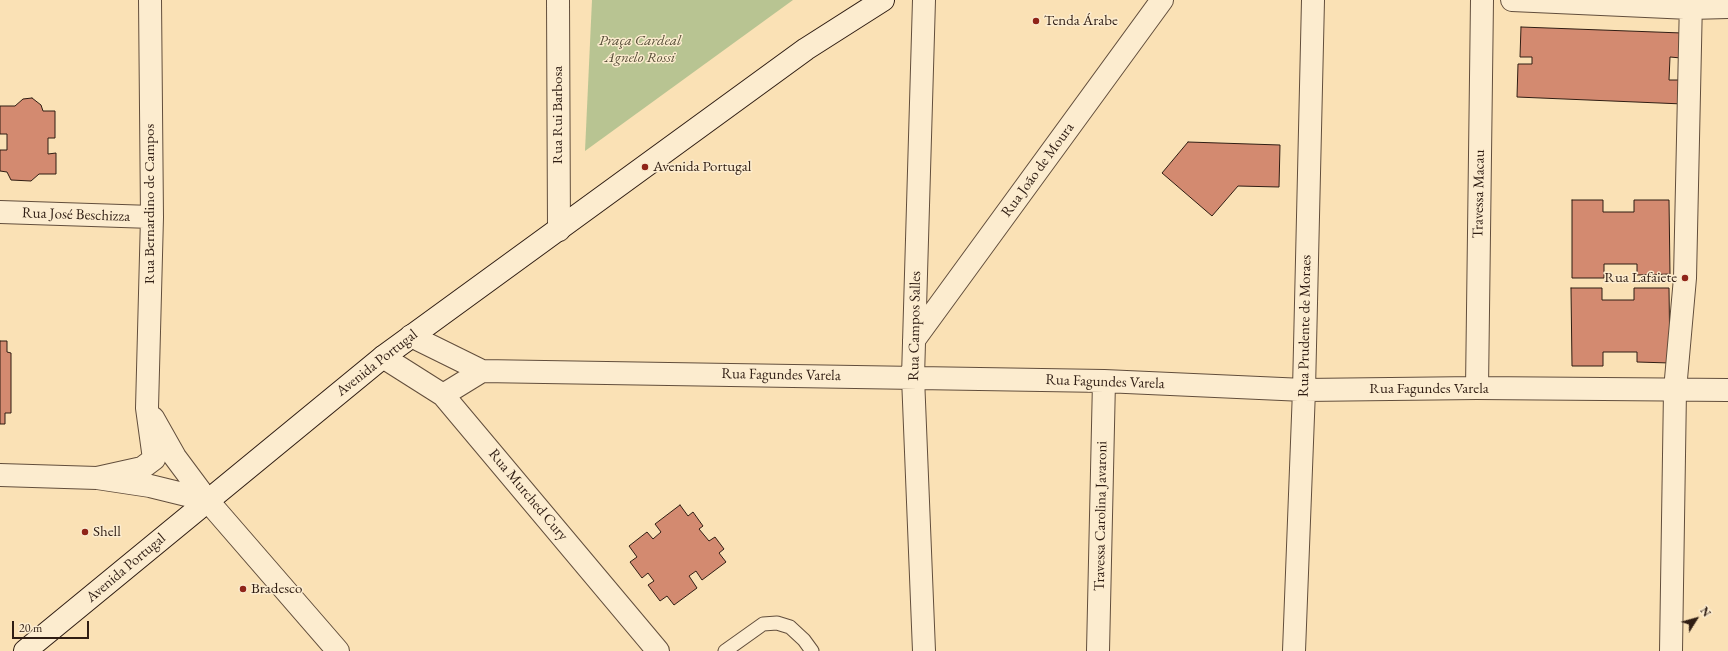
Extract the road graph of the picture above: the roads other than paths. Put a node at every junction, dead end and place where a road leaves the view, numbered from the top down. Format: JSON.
{"nodes":[{"id":1,"x":150,"y":0,"type":"edge"},
{"id":2,"x":558,"y":0,"type":"edge"},
{"id":3,"x":883,"y":0,"type":"edge"},
{"id":4,"x":924,"y":0,"type":"edge"},
{"id":5,"x":1313,"y":0,"type":"edge"},
{"id":6,"x":1482,"y":0,"type":"edge"},
{"id":7,"x":1512,"y":0,"type":"edge"},
{"id":8,"x":1156,"y":1,"type":"edge"},
{"id":9,"x":1690,"y":4,"type":"edge"},
{"id":10,"x":1728,"y":8,"type":"edge"},
{"id":11,"x":0,"y":212,"type":"edge"},
{"id":12,"x":152,"y":217,"type":"junction"},
{"id":13,"x":559,"y":230,"type":"junction"},
{"id":14,"x":411,"y":336,"type":"junction"},
{"id":15,"x":914,"y":340,"type":"junction"},
{"id":16,"x":382,"y":357,"type":"junction"},
{"id":17,"x":482,"y":371,"type":"junction"},
{"id":18,"x":913,"y":377,"type":"junction"},
{"id":19,"x":1104,"y":381,"type":"junction"},
{"id":20,"x":1477,"y":388,"type":"junction"},
{"id":21,"x":1304,"y":390,"type":"junction"},
{"id":22,"x":1674,"y":390,"type":"junction"},
{"id":23,"x":1728,"y":390,"type":"edge"},
{"id":24,"x":443,"y":395,"type":"junction"},
{"id":25,"x":147,"y":408,"type":"junction"},
{"id":26,"x":0,"y":474,"type":"edge"},
{"id":27,"x":97,"y":478,"type":"junction"},
{"id":28,"x":207,"y":500,"type":"junction"},
{"id":29,"x":25,"y":651,"type":"edge"},
{"id":30,"x":338,"y":651,"type":"edge"},
{"id":31,"x":658,"y":651,"type":"edge"},
{"id":32,"x":725,"y":651,"type":"edge"},
{"id":33,"x":812,"y":651,"type":"edge"},
{"id":34,"x":924,"y":651,"type":"edge"},
{"id":35,"x":1098,"y":651,"type":"edge"},
{"id":36,"x":1294,"y":651,"type":"edge"},
{"id":37,"x":1671,"y":651,"type":"edge"}],
"edges":[{"from":1,"to":12,"type":"street","name":"Rua Bernardino de Campos"},
{"from":2,"to":13,"type":"street","name":"Rua Rui Barbosa"},
{"from":3,"to":13,"type":"street","name":"Avenida Portugal"},
{"from":4,"to":15,"type":"street","name":"Rua Campos Salles"},
{"from":5,"to":21,"type":"street","name":"Rua Prudente de Moraes"},
{"from":6,"to":20,"type":"street","name":"Travessa Macau"},
{"from":7,"to":9,"type":"street"},
{"from":8,"to":15,"type":"street","name":"Rua João de Moura"},
{"from":9,"to":10,"type":"street"},
{"from":9,"to":22,"type":"street"},
{"from":11,"to":12,"type":"street","name":"Rua José Beschizza"},
{"from":12,"to":25,"type":"street","name":"Rua Bernardino de Campos"},
{"from":13,"to":14,"type":"street","name":"Avenida Portugal"},
{"from":14,"to":16,"type":"street","name":"Avenida Portugal"},
{"from":14,"to":17,"type":"street","name":"Rua Fagundes Varela"},
{"from":15,"to":18,"type":"street","name":"Rua Campos Salles"},
{"from":16,"to":24,"type":"street","name":"Rua Murched Cury"},
{"from":16,"to":28,"type":"street","name":"Avenida Portugal"},
{"from":17,"to":18,"type":"street","name":"Rua Fagundes Varela"},
{"from":17,"to":24,"type":"street"},
{"from":18,"to":19,"type":"street","name":"Rua Fagundes Varela"},
{"from":18,"to":34,"type":"street","name":"Rua Campos Salles"},
{"from":19,"to":21,"type":"street","name":"Rua Fagundes Varela"},
{"from":19,"to":35,"type":"street","name":"Travessa Carolina Javaroni"},
{"from":20,"to":21,"type":"street","name":"Rua Fagundes Varela"},
{"from":20,"to":22,"type":"street","name":"Rua Fagundes Varela"},
{"from":21,"to":36,"type":"street","name":"Rua Prudente de Moraes"},
{"from":22,"to":23,"type":"street","name":"Rua Fagundes Varela"},
{"from":22,"to":37,"type":"street"},
{"from":24,"to":31,"type":"street","name":"Rua Murched Cury"},
{"from":25,"to":27,"type":"street","name":"Rua Bernardino de Campos"},
{"from":25,"to":28,"type":"street"},
{"from":26,"to":27,"type":"street"},
{"from":27,"to":28,"type":"street"},
{"from":28,"to":29,"type":"street","name":"Avenida Portugal"},
{"from":28,"to":30,"type":"street"},
{"from":32,"to":33,"type":"lane"}]}
